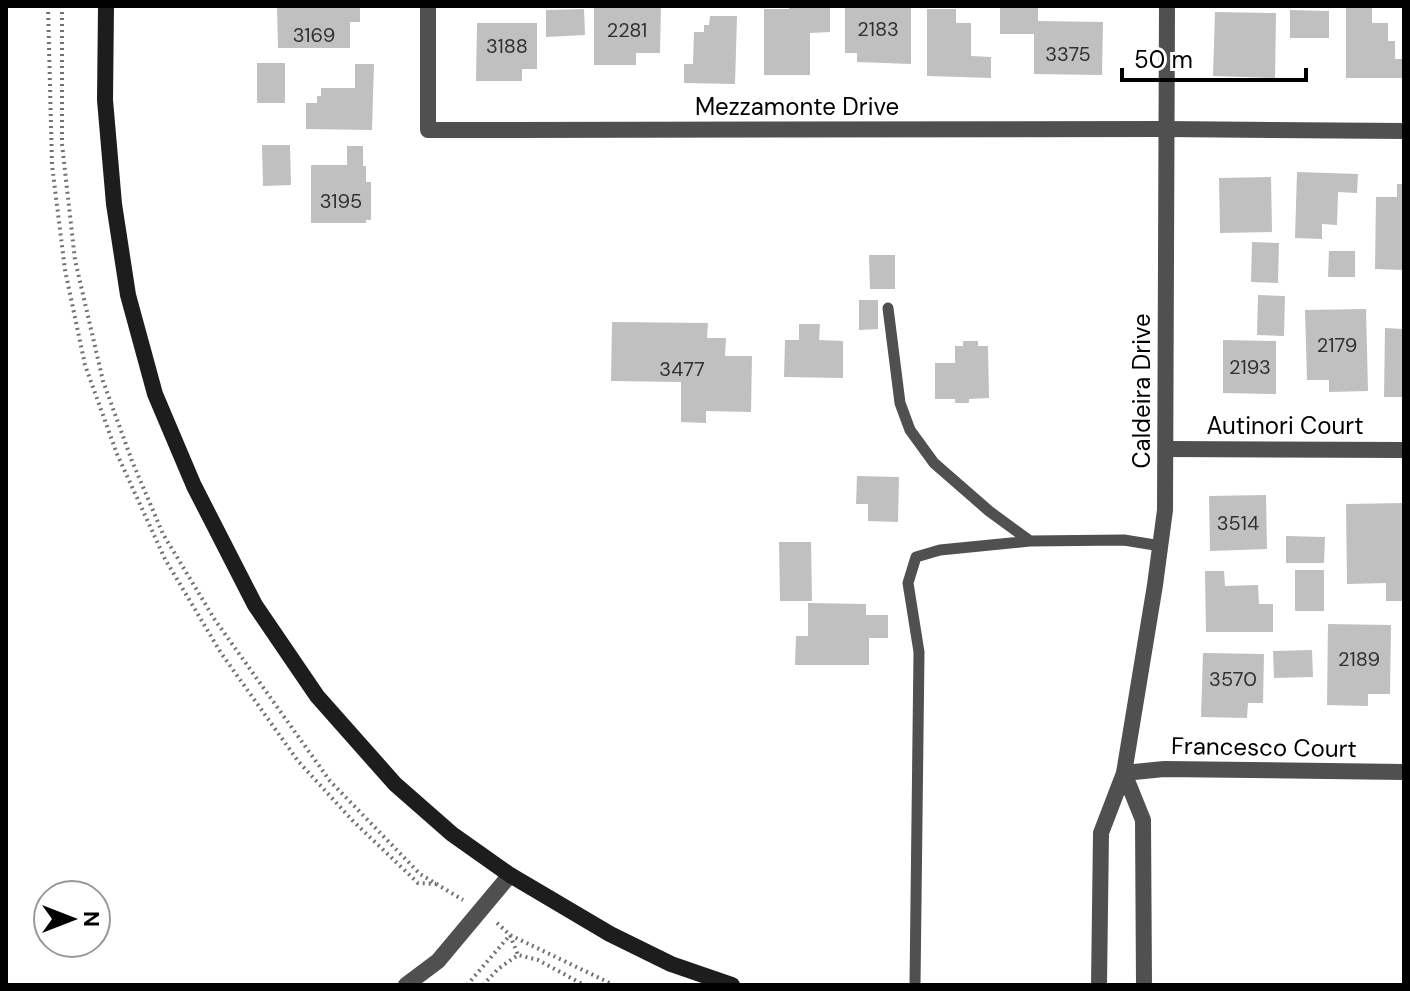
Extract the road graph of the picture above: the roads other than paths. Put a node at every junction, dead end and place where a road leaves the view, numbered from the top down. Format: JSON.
{"nodes":[{"id":1,"x":106,"y":6,"type":"edge"},
{"id":2,"x":428,"y":6,"type":"edge"},
{"id":3,"x":1167,"y":6,"type":"edge"},
{"id":4,"x":1165,"y":129,"type":"junction"},
{"id":5,"x":1404,"y":131,"type":"edge"},
{"id":6,"x":888,"y":308,"type":"dead end"},
{"id":7,"x":1166,"y":449,"type":"junction"},
{"id":8,"x":1404,"y":450,"type":"edge"},
{"id":9,"x":1030,"y":541,"type":"junction"},
{"id":10,"x":1161,"y":546,"type":"junction"},
{"id":11,"x":1404,"y":772,"type":"edge"},
{"id":12,"x":1124,"y":773,"type":"junction"},
{"id":13,"x":510,"y":875,"type":"junction"},
{"id":14,"x":406,"y":985,"type":"edge"},
{"id":15,"x":732,"y":985,"type":"edge"},
{"id":16,"x":915,"y":985,"type":"edge"},
{"id":17,"x":1099,"y":985,"type":"edge"},
{"id":18,"x":1144,"y":985,"type":"edge"}],
"edges":[{"from":1,"to":13,"type":"main road"},
{"from":2,"to":4,"type":"street","name":"Mezzamonte Drive"},
{"from":3,"to":4,"type":"street","name":"Caldeira Drive"},
{"from":4,"to":5,"type":"street","name":"Mezzamonte Drive"},
{"from":4,"to":7,"type":"street","name":"Caldeira Drive"},
{"from":6,"to":9,"type":"lane"},
{"from":7,"to":8,"type":"street","name":"Autinori Court"},
{"from":7,"to":10,"type":"street","name":"Caldeira Drive"},
{"from":9,"to":10,"type":"lane"},
{"from":9,"to":16,"type":"lane"},
{"from":10,"to":12,"type":"street","name":"Caldeira Drive"},
{"from":11,"to":12,"type":"street","name":"Francesco Court"},
{"from":12,"to":17,"type":"street","name":"Caldeira Drive"},
{"from":12,"to":18,"type":"street"},
{"from":13,"to":14,"type":"street"},
{"from":13,"to":15,"type":"main road"}]}
